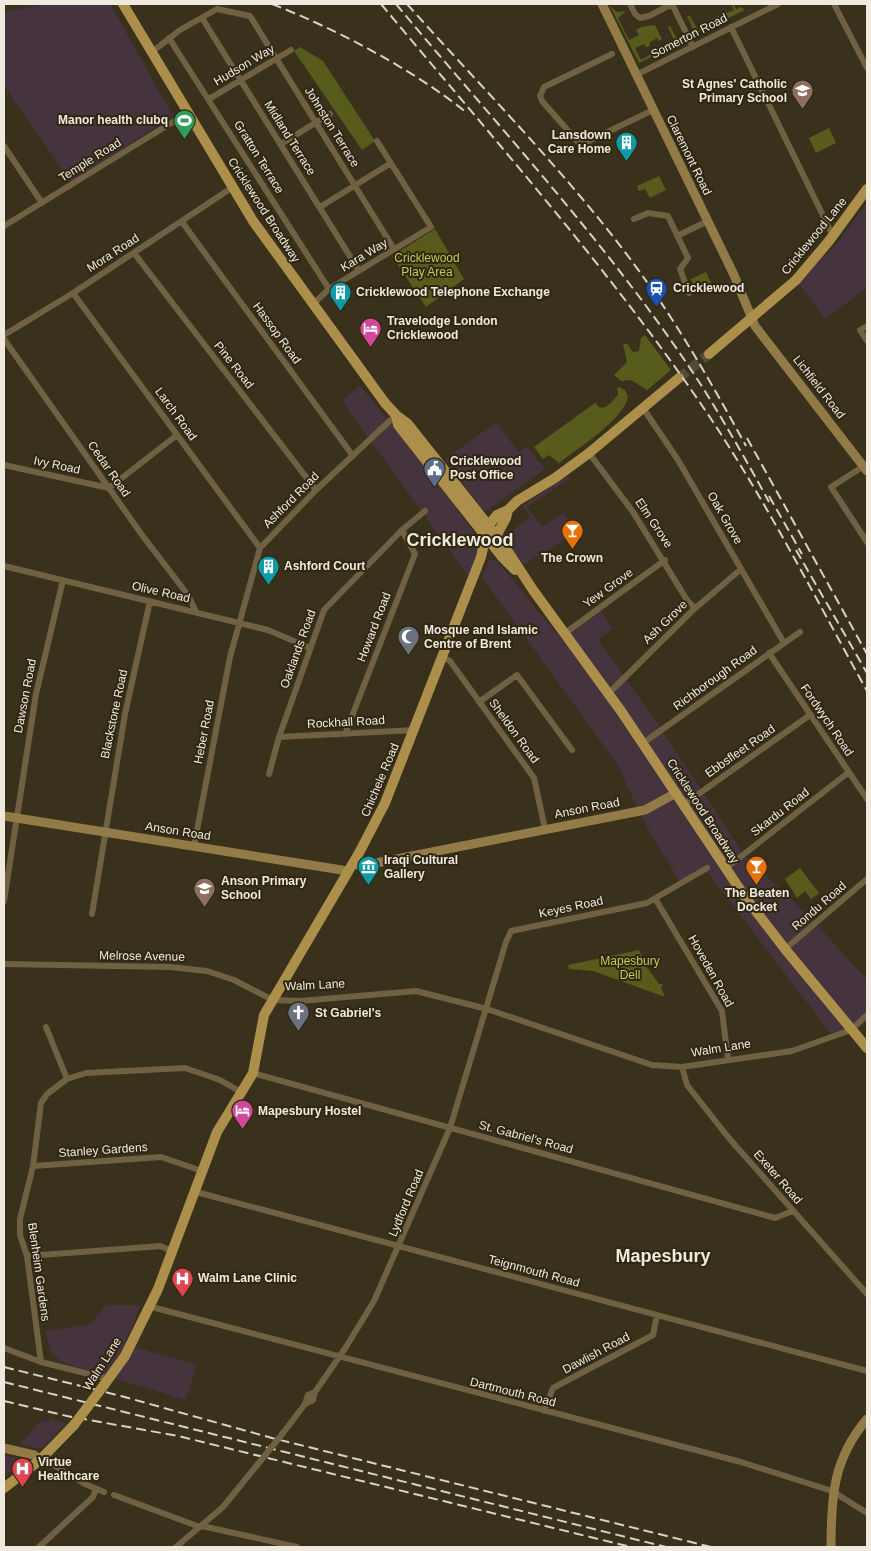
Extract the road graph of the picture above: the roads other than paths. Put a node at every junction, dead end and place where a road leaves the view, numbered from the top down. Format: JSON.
{"nodes":[{"id":1,"x":602,"y":4,"type":"edge"},
{"id":2,"x":630,"y":4,"type":"edge"},
{"id":3,"x":672,"y":4,"type":"edge"},
{"id":4,"x":776,"y":4,"type":"edge"},
{"id":5,"x":834,"y":4,"type":"edge"},
{"id":6,"x":124,"y":6,"type":"edge"},
{"id":7,"x":202,"y":18,"type":"junction"},
{"id":8,"x":731,"y":28,"type":"junction"},
{"id":9,"x":169,"y":38,"type":"junction"},
{"id":10,"x":693,"y":47,"type":"junction"},
{"id":11,"x":291,"y":50,"type":"dead end"},
{"id":12,"x":152,"y":52,"type":"junction"},
{"id":13,"x":612,"y":54,"type":"dead end"},
{"id":14,"x":276,"y":59,"type":"junction"},
{"id":15,"x":867,"y":68,"type":"edge"},
{"id":16,"x":636,"y":75,"type":"junction"},
{"id":17,"x":241,"y":80,"type":"junction"},
{"id":18,"x":209,"y":99,"type":"junction"},
{"id":19,"x":653,"y":110,"type":"junction"},
{"id":20,"x":189,"y":112,"type":"junction"},
{"id":21,"x":330,"y":114,"type":"dead end"},
{"id":22,"x":316,"y":122,"type":"junction"},
{"id":23,"x":377,"y":141,"type":"dead end"},
{"id":24,"x":281,"y":144,"type":"junction"},
{"id":25,"x":4,"y":146,"type":"edge"},
{"id":26,"x":391,"y":163,"type":"junction"},
{"id":27,"x":354,"y":186,"type":"junction"},
{"id":28,"x":233,"y":187,"type":"junction"},
{"id":29,"x":867,"y":189,"type":"edge"},
{"id":30,"x":42,"y":203,"type":"junction"},
{"id":31,"x":320,"y":208,"type":"junction"},
{"id":32,"x":634,"y":219,"type":"dead end"},
{"id":33,"x":708,"y":221,"type":"junction"},
{"id":34,"x":182,"y":222,"type":"junction"},
{"id":35,"x":4,"y":226,"type":"edge"},
{"id":36,"x":677,"y":236,"type":"junction"},
{"id":37,"x":833,"y":236,"type":"junction"},
{"id":38,"x":394,"y":249,"type":"junction"},
{"id":39,"x":134,"y":253,"type":"junction"},
{"id":40,"x":359,"y":271,"type":"junction"},
{"id":41,"x":329,"y":289,"type":"junction"},
{"id":42,"x":73,"y":293,"type":"junction"},
{"id":43,"x":689,"y":293,"type":"dead end"},
{"id":44,"x":312,"y":304,"type":"junction"},
{"id":45,"x":752,"y":318,"type":"junction"},
{"id":46,"x":867,"y":326,"type":"edge"},
{"id":47,"x":4,"y":337,"type":"edge"},
{"id":48,"x":867,"y":341,"type":"edge"},
{"id":49,"x":709,"y":354,"type":"tunnel mouth"},
{"id":50,"x":679,"y":378,"type":"tunnel mouth"},
{"id":51,"x":643,"y":408,"type":"junction"},
{"id":52,"x":396,"y":415,"type":"junction"},
{"id":53,"x":177,"y":435,"type":"junction"},
{"id":54,"x":590,"y":453,"type":"junction"},
{"id":55,"x":353,"y":456,"type":"junction"},
{"id":56,"x":4,"y":465,"type":"edge"},
{"id":57,"x":866,"y":469,"type":"edge"},
{"id":58,"x":108,"y":488,"type":"junction"},
{"id":59,"x":316,"y":490,"type":"junction"},
{"id":60,"x":425,"y":511,"type":"dead end"},
{"id":61,"x":402,"y":530,"type":"junction"},
{"id":62,"x":490,"y":536,"type":"junction"},
{"id":63,"x":867,"y":542,"type":"edge"},
{"id":64,"x":260,"y":548,"type":"junction"},
{"id":65,"x":665,"y":560,"type":"junction"},
{"id":66,"x":4,"y":566,"type":"edge"},
{"id":67,"x":741,"y":569,"type":"junction"},
{"id":68,"x":63,"y":580,"type":"junction"},
{"id":69,"x":150,"y":601,"type":"junction"},
{"id":70,"x":695,"y":608,"type":"junction"},
{"id":71,"x":196,"y":612,"type":"junction"},
{"id":72,"x":239,"y":623,"type":"junction"},
{"id":73,"x":800,"y":632,"type":"dead end"},
{"id":74,"x":564,"y":634,"type":"junction"},
{"id":75,"x":784,"y":643,"type":"junction"},
{"id":76,"x":310,"y":648,"type":"junction"},
{"id":77,"x":769,"y":653,"type":"junction"},
{"id":78,"x":442,"y":657,"type":"junction"},
{"id":79,"x":608,"y":694,"type":"junction"},
{"id":80,"x":479,"y":702,"type":"junction"},
{"id":81,"x":810,"y":715,"type":"junction"},
{"id":82,"x":415,"y":730,"type":"junction"},
{"id":83,"x":345,"y":734,"type":"junction"},
{"id":84,"x":279,"y":737,"type":"junction"},
{"id":85,"x":643,"y":743,"type":"junction"},
{"id":86,"x":572,"y":750,"type":"dead end"},
{"id":87,"x":849,"y":772,"type":"junction"},
{"id":88,"x":269,"y":774,"type":"dead end"},
{"id":89,"x":676,"y":793,"type":"junction"},
{"id":90,"x":867,"y":799,"type":"edge"},
{"id":91,"x":683,"y":805,"type":"junction"},
{"id":92,"x":4,"y":816,"type":"edge"},
{"id":93,"x":16,"y":818,"type":"junction"},
{"id":94,"x":546,"y":829,"type":"junction"},
{"id":95,"x":104,"y":832,"type":"junction"},
{"id":96,"x":194,"y":846,"type":"junction"},
{"id":97,"x":351,"y":867,"type":"junction"},
{"id":98,"x":707,"y":868,"type":"dead end"},
{"id":99,"x":725,"y":868,"type":"junction"},
{"id":100,"x":867,"y":878,"type":"edge"},
{"id":101,"x":656,"y":900,"type":"junction"},
{"id":102,"x":4,"y":901,"type":"edge"},
{"id":103,"x":92,"y":914,"type":"dead end"},
{"id":104,"x":785,"y":949,"type":"junction"},
{"id":105,"x":4,"y":964,"type":"edge"},
{"id":106,"x":273,"y":1000,"type":"junction"},
{"id":107,"x":487,"y":1009,"type":"junction"},
{"id":108,"x":867,"y":1015,"type":"edge"},
{"id":109,"x":46,"y":1027,"type":"dead end"},
{"id":110,"x":851,"y":1030,"type":"junction"},
{"id":111,"x":867,"y":1048,"type":"edge"},
{"id":112,"x":728,"y":1059,"type":"junction"},
{"id":113,"x":682,"y":1067,"type":"junction"},
{"id":114,"x":253,"y":1073,"type":"junction"},
{"id":115,"x":66,"y":1079,"type":"junction"},
{"id":116,"x":241,"y":1092,"type":"junction"},
{"id":117,"x":450,"y":1128,"type":"junction"},
{"id":118,"x":33,"y":1166,"type":"junction"},
{"id":119,"x":202,"y":1171,"type":"junction"},
{"id":120,"x":196,"y":1192,"type":"junction"},
{"id":121,"x":793,"y":1211,"type":"junction"},
{"id":122,"x":399,"y":1247,"type":"junction"},
{"id":123,"x":172,"y":1251,"type":"junction"},
{"id":124,"x":27,"y":1256,"type":"junction"},
{"id":125,"x":867,"y":1294,"type":"edge"},
{"id":126,"x":148,"y":1306,"type":"junction"},
{"id":127,"x":656,"y":1316,"type":"junction"},
{"id":128,"x":4,"y":1348,"type":"edge"},
{"id":129,"x":338,"y":1358,"type":"junction"},
{"id":130,"x":41,"y":1362,"type":"junction"},
{"id":131,"x":867,"y":1371,"type":"edge"},
{"id":132,"x":107,"y":1382,"type":"junction"},
{"id":133,"x":544,"y":1411,"type":"junction"},
{"id":134,"x":867,"y":1419,"type":"edge"},
{"id":135,"x":4,"y":1448,"type":"edge"},
{"id":136,"x":41,"y":1459,"type":"junction"},
{"id":137,"x":4,"y":1488,"type":"edge"},
{"id":138,"x":96,"y":1489,"type":"junction"},
{"id":139,"x":104,"y":1492,"type":"dead end"},
{"id":140,"x":832,"y":1492,"type":"junction"},
{"id":141,"x":114,"y":1495,"type":"dead end"},
{"id":142,"x":867,"y":1513,"type":"edge"},
{"id":143,"x":201,"y":1526,"type":"junction"},
{"id":144,"x":39,"y":1547,"type":"edge"},
{"id":145,"x":176,"y":1547,"type":"edge"},
{"id":146,"x":297,"y":1547,"type":"edge"},
{"id":147,"x":831,"y":1547,"type":"edge"}],
"edges":[{"from":1,"to":16,"type":"street","name":"Claremont Road"},
{"from":2,"to":3,"type":"street"},
{"from":3,"to":10,"type":"street"},
{"from":4,"to":8,"type":"street","name":"Somerton Road"},
{"from":5,"to":15,"type":"street"},
{"from":6,"to":12,"type":"main road","name":"Cricklewood Broadway"},
{"from":7,"to":9,"type":"street"},
{"from":7,"to":14,"type":"street","name":"Johnston Terrace"},
{"from":7,"to":17,"type":"street","name":"Midland Terrace"},
{"from":8,"to":10,"type":"street","name":"Somerton Road"},
{"from":8,"to":37,"type":"street"},
{"from":9,"to":12,"type":"street"},
{"from":9,"to":18,"type":"street","name":"Gratton Terrace"},
{"from":10,"to":16,"type":"street","name":"Somerton Road"},
{"from":11,"to":14,"type":"street","name":"Hudson Way"},
{"from":12,"to":20,"type":"main road","name":"Cricklewood Broadway"},
{"from":13,"to":19,"type":"street"},
{"from":14,"to":17,"type":"street","name":"Hudson Way"},
{"from":14,"to":22,"type":"street","name":"Johnston Terrace"},
{"from":16,"to":19,"type":"street","name":"Claremont Road"},
{"from":17,"to":18,"type":"street","name":"Hudson Way"},
{"from":17,"to":24,"type":"street","name":"Midland Terrace"},
{"from":18,"to":41,"type":"street","name":"Gratton Terrace"},
{"from":19,"to":33,"type":"street","name":"Claremont Road"},
{"from":20,"to":28,"type":"main road","name":"Cricklewood Broadway"},
{"from":20,"to":30,"type":"street","name":"Temple Road"},
{"from":21,"to":22,"type":"street"},
{"from":22,"to":24,"type":"street"},
{"from":22,"to":27,"type":"street","name":"Johnston Terrace"},
{"from":23,"to":26,"type":"street"},
{"from":24,"to":31,"type":"street","name":"Midland Terrace"},
{"from":25,"to":30,"type":"street"},
{"from":26,"to":27,"type":"street"},
{"from":26,"to":38,"type":"street","name":"Kara Way"},
{"from":27,"to":31,"type":"street"},
{"from":27,"to":38,"type":"street","name":"Johnston Terrace"},
{"from":28,"to":34,"type":"street","name":"Mora Road"},
{"from":28,"to":44,"type":"main road","name":"Cricklewood Broadway"},
{"from":29,"to":37,"type":"main road","name":"Cricklewood Lane"},
{"from":30,"to":35,"type":"street","name":"Temple Road"},
{"from":31,"to":40,"type":"street","name":"Midland Terrace"},
{"from":32,"to":36,"type":"street"},
{"from":33,"to":36,"type":"street"},
{"from":33,"to":45,"type":"street","name":"Claremont Road"},
{"from":34,"to":39,"type":"street","name":"Mora Road"},
{"from":34,"to":55,"type":"street","name":"Hassop Road"},
{"from":36,"to":43,"type":"street"},
{"from":37,"to":45,"type":"main road","name":"Cricklewood Lane"},
{"from":38,"to":40,"type":"street","name":"Kara Way"},
{"from":39,"to":42,"type":"street","name":"Mora Road"},
{"from":39,"to":59,"type":"street","name":"Pine Road"},
{"from":40,"to":41,"type":"street","name":"Kara Way"},
{"from":41,"to":44,"type":"street","name":"Kara Way"},
{"from":42,"to":47,"type":"street","name":"Mora Road"},
{"from":42,"to":53,"type":"street","name":"Larch Road"},
{"from":44,"to":52,"type":"main road","name":"Cricklewood Broadway"},
{"from":45,"to":49,"type":"main road","name":"Cricklewood Lane"},
{"from":45,"to":57,"type":"street","name":"Lichfield Road"},
{"from":46,"to":48,"type":"street"},
{"from":47,"to":58,"type":"street","name":"Cedar Road"},
{"from":50,"to":51,"type":"main road"},
{"from":51,"to":54,"type":"main road"},
{"from":51,"to":67,"type":"street","name":"Oak Grove"},
{"from":52,"to":55,"type":"street","name":"Ashford Road"},
{"from":52,"to":62,"type":"main road","name":"Cricklewood Broadway"},
{"from":53,"to":58,"type":"street"},
{"from":53,"to":64,"type":"street","name":"Larch Road"},
{"from":54,"to":62,"type":"main road"},
{"from":54,"to":65,"type":"street","name":"Elm Grove"},
{"from":55,"to":59,"type":"street","name":"Ashford Road"},
{"from":56,"to":58,"type":"street","name":"Ivy Road"},
{"from":57,"to":63,"type":"street"},
{"from":58,"to":71,"type":"street","name":"Cedar Road"},
{"from":59,"to":64,"type":"street","name":"Ashford Road"},
{"from":60,"to":61,"type":"street","name":"Oaklands Road"},
{"from":61,"to":76,"type":"street","name":"Oaklands Road"},
{"from":61,"to":83,"type":"street","name":"Howard Road"},
{"from":62,"to":74,"type":"main road","name":"Cricklewood Broadway"},
{"from":62,"to":78,"type":"main road","name":"Chichele Road"},
{"from":64,"to":72,"type":"street","name":"Ashford Road"},
{"from":65,"to":70,"type":"street","name":"Elm Grove"},
{"from":65,"to":74,"type":"street","name":"Yew Grove"},
{"from":66,"to":68,"type":"street","name":"Olive Road"},
{"from":67,"to":70,"type":"street","name":"Ash Grove"},
{"from":67,"to":75,"type":"street","name":"Oak Grove"},
{"from":68,"to":69,"type":"street","name":"Olive Road"},
{"from":68,"to":93,"type":"street","name":"Dawson Road"},
{"from":69,"to":71,"type":"street","name":"Olive Road"},
{"from":69,"to":95,"type":"street","name":"Blackstone Road"},
{"from":70,"to":79,"type":"street","name":"Ash Grove"},
{"from":71,"to":72,"type":"street","name":"Olive Road"},
{"from":72,"to":76,"type":"street","name":"Olive Road"},
{"from":72,"to":96,"type":"street","name":"Heber Road"},
{"from":73,"to":75,"type":"street","name":"Richborough Road"},
{"from":74,"to":79,"type":"main road","name":"Cricklewood Broadway"},
{"from":75,"to":77,"type":"street","name":"Richborough Road"},
{"from":76,"to":84,"type":"street","name":"Oaklands Road"},
{"from":77,"to":81,"type":"street","name":"Fordwych Road"},
{"from":77,"to":85,"type":"street","name":"Richborough Road"},
{"from":78,"to":80,"type":"street","name":"Sheldon Road"},
{"from":78,"to":82,"type":"main road","name":"Chichele Road"},
{"from":79,"to":85,"type":"main road","name":"Cricklewood Broadway"},
{"from":80,"to":86,"type":"street"},
{"from":80,"to":94,"type":"street","name":"Sheldon Road"},
{"from":81,"to":87,"type":"street","name":"Fordwych Road"},
{"from":81,"to":91,"type":"street","name":"Ebbsfleet Road"},
{"from":82,"to":83,"type":"street","name":"Rockhall Road"},
{"from":82,"to":97,"type":"main road","name":"Chichele Road"},
{"from":83,"to":84,"type":"street","name":"Rockhall Road"},
{"from":84,"to":88,"type":"street","name":"Oaklands Road"},
{"from":85,"to":89,"type":"main road","name":"Cricklewood Broadway"},
{"from":87,"to":90,"type":"street","name":"Fordwych Road"},
{"from":87,"to":99,"type":"street","name":"Skardu Road"},
{"from":89,"to":91,"type":"main road","name":"Cricklewood Broadway"},
{"from":89,"to":94,"type":"street","name":"Anson Road"},
{"from":91,"to":99,"type":"main road","name":"Cricklewood Broadway"},
{"from":92,"to":93,"type":"street","name":"Anson Road"},
{"from":93,"to":95,"type":"street","name":"Anson Road"},
{"from":93,"to":102,"type":"street","name":"Dawson Road"},
{"from":94,"to":97,"type":"street","name":"Anson Road"},
{"from":95,"to":96,"type":"street","name":"Anson Road"},
{"from":95,"to":103,"type":"street","name":"Blackstone Road"},
{"from":96,"to":97,"type":"street","name":"Anson Road"},
{"from":97,"to":106,"type":"main road","name":"Chichele Road"},
{"from":98,"to":101,"type":"street","name":"Keyes Road"},
{"from":99,"to":104,"type":"main road","name":"Cricklewood Broadway"},
{"from":100,"to":104,"type":"street","name":"Rondu Road"},
{"from":101,"to":107,"type":"street","name":"Keyes Road"},
{"from":101,"to":112,"type":"street","name":"Hoveden Road"},
{"from":104,"to":110,"type":"main road","name":"Cricklewood Broadway"},
{"from":105,"to":106,"type":"street","name":"Melrose Avenue"},
{"from":106,"to":107,"type":"street","name":"Walm Lane"},
{"from":106,"to":114,"type":"main road","name":"Walm Lane"},
{"from":107,"to":113,"type":"street","name":"Walm Lane"},
{"from":107,"to":117,"type":"street","name":"Lydford Road"},
{"from":108,"to":110,"type":"street"},
{"from":109,"to":115,"type":"street"},
{"from":110,"to":111,"type":"main road","name":"Cricklewood Broadway"},
{"from":110,"to":112,"type":"street","name":"Walm Lane"},
{"from":112,"to":113,"type":"street","name":"Walm Lane"},
{"from":113,"to":121,"type":"street","name":"Exeter Road"},
{"from":114,"to":116,"type":"main road","name":"Walm Lane"},
{"from":114,"to":117,"type":"street","name":"St. Gabriel's Road"},
{"from":115,"to":116,"type":"street","name":"Blenheim Gardens"},
{"from":115,"to":118,"type":"street","name":"Blenheim Gardens"},
{"from":116,"to":119,"type":"main road","name":"Walm Lane"},
{"from":117,"to":121,"type":"street","name":"St. Gabriel's Road"},
{"from":117,"to":122,"type":"street","name":"Lydford Road"},
{"from":118,"to":119,"type":"street","name":"Stanley Gardens"},
{"from":118,"to":124,"type":"street","name":"Blenheim Gardens"},
{"from":119,"to":120,"type":"main road","name":"Walm Lane"},
{"from":120,"to":122,"type":"street","name":"Teignmouth Road"},
{"from":120,"to":123,"type":"main road","name":"Walm Lane"},
{"from":121,"to":125,"type":"street","name":"Exeter Road"},
{"from":122,"to":127,"type":"street","name":"Teignmouth Road"},
{"from":122,"to":129,"type":"street","name":"Lydford Road"},
{"from":123,"to":124,"type":"street"},
{"from":123,"to":126,"type":"main road","name":"Walm Lane"},
{"from":124,"to":130,"type":"street","name":"Blenheim Gardens"},
{"from":126,"to":129,"type":"street","name":"Dartmouth Road"},
{"from":126,"to":132,"type":"main road","name":"Walm Lane"},
{"from":127,"to":131,"type":"street","name":"Teignmouth Road"},
{"from":127,"to":133,"type":"street","name":"Dawlish Road"},
{"from":128,"to":130,"type":"street"},
{"from":129,"to":133,"type":"street","name":"Dartmouth Road"},
{"from":129,"to":143,"type":"street","name":"Lydford Road","bridge":true},
{"from":130,"to":132,"type":"street"},
{"from":132,"to":136,"type":"main road","name":"Walm Lane","bridge":true},
{"from":133,"to":140,"type":"street","name":"Dartmouth Road"},
{"from":134,"to":140,"type":"street"},
{"from":135,"to":136,"type":"street"},
{"from":136,"to":137,"type":"main road","name":"Walm Lane"},
{"from":136,"to":138,"type":"street"},
{"from":138,"to":139,"type":"street"},
{"from":138,"to":144,"type":"street"},
{"from":140,"to":142,"type":"street","name":"Dartmouth Road"},
{"from":140,"to":147,"type":"street"},
{"from":141,"to":143,"type":"street"},
{"from":143,"to":145,"type":"street","name":"Lydford Road"},
{"from":143,"to":146,"type":"street"}]}
